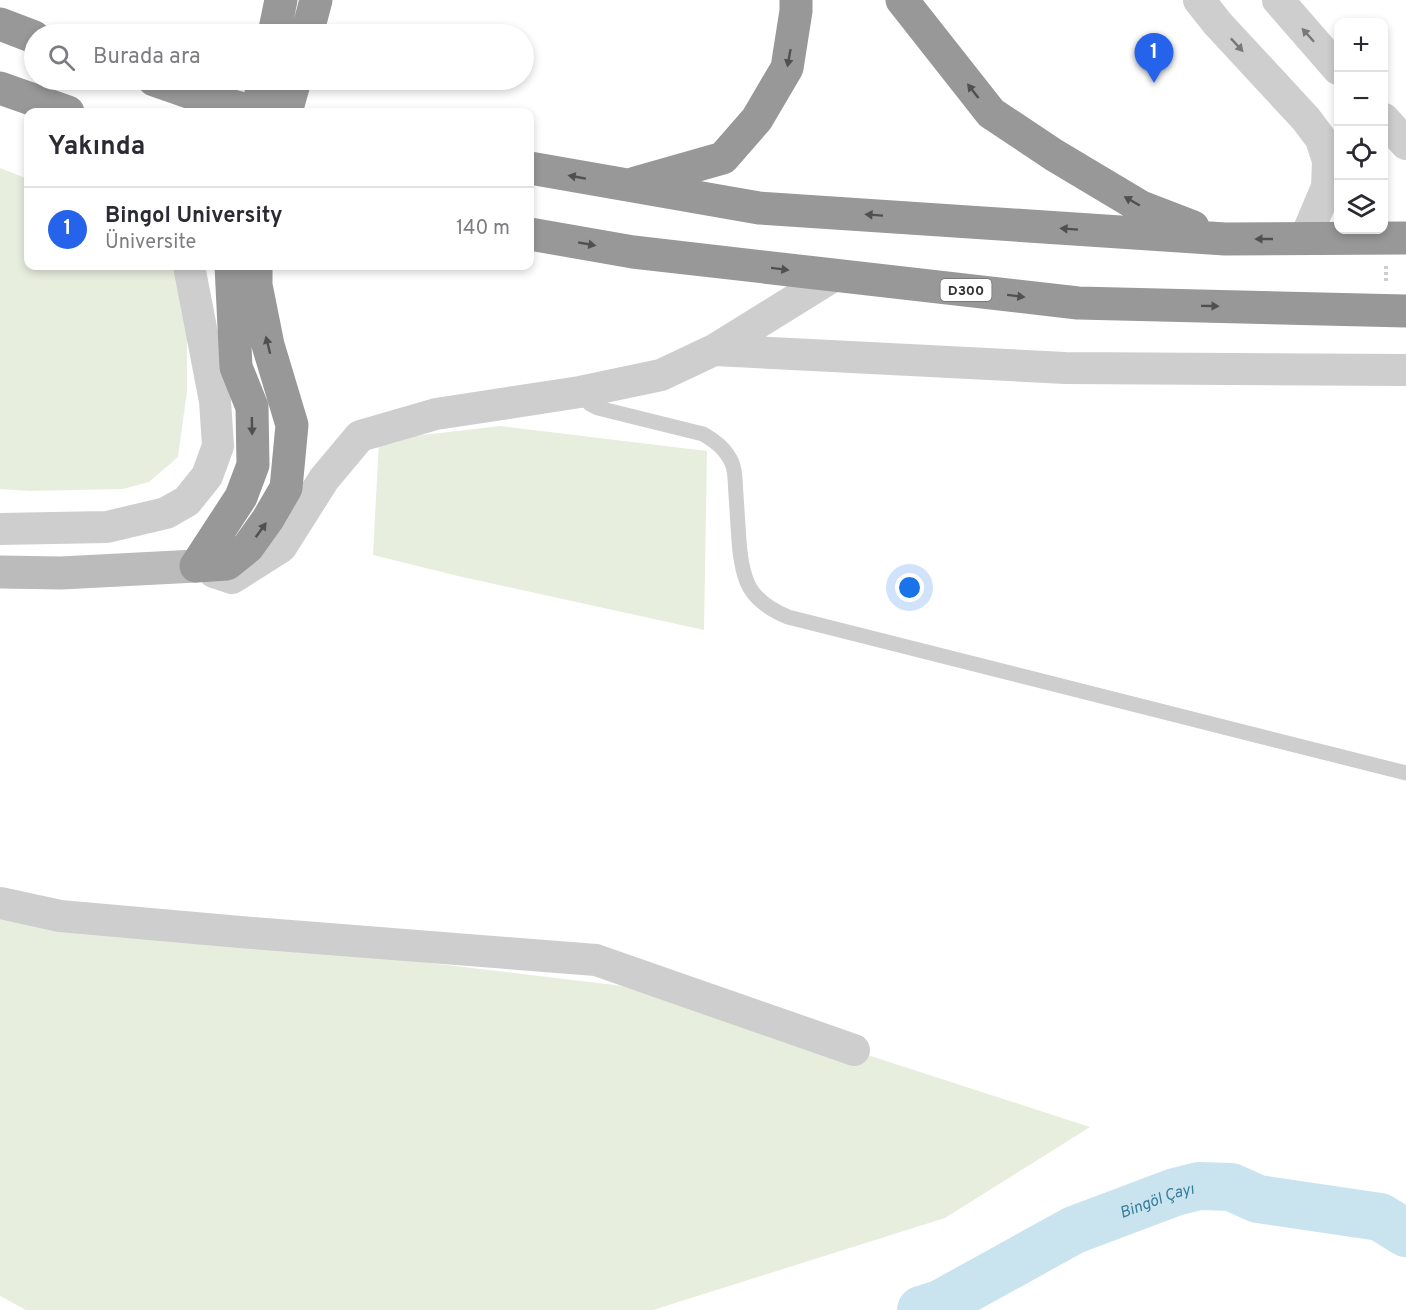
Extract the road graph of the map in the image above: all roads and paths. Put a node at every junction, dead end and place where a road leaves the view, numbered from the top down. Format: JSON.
{"nodes":[{"id":1,"x":281,"y":0,"type":"edge"},
{"id":2,"x":316,"y":0,"type":"edge"},
{"id":3,"x":796,"y":0,"type":"edge"},
{"id":4,"x":902,"y":0,"type":"edge"},
{"id":5,"x":1199,"y":0,"type":"edge"},
{"id":6,"x":1278,"y":0,"type":"edge"},
{"id":7,"x":0,"y":24,"type":"edge"},
{"id":8,"x":276,"y":24,"type":"edge"},
{"id":9,"x":310,"y":24,"type":"edge"},
{"id":10,"x":24,"y":33,"type":"edge"},
{"id":11,"x":1334,"y":64,"type":"edge"},
{"id":12,"x":0,"y":88,"type":"edge"},
{"id":13,"x":183,"y":90,"type":"edge"},
{"id":14,"x":262,"y":90,"type":"edge"},
{"id":15,"x":292,"y":90,"type":"edge"},
{"id":16,"x":57,"y":108,"type":"edge"},
{"id":17,"x":240,"y":108,"type":"edge"},
{"id":18,"x":257,"y":108,"type":"edge"},
{"id":19,"x":287,"y":108,"type":"edge"},
{"id":20,"x":1388,"y":124,"type":"edge"},
{"id":21,"x":1406,"y":144,"type":"edge"},
{"id":22,"x":534,"y":169,"type":"edge"},
{"id":23,"x":627,"y":186,"type":"junction"},
{"id":24,"x":534,"y":235,"type":"edge"},
{"id":25,"x":1406,"y":238,"type":"edge"},
{"id":26,"x":1225,"y":239,"type":"junction"},
{"id":27,"x":1305,"y":239,"type":"junction"},
{"id":28,"x":190,"y":270,"type":"edge"},
{"id":29,"x":231,"y":270,"type":"edge"},
{"id":30,"x":256,"y":270,"type":"edge"},
{"id":31,"x":835,"y":275,"type":"junction"},
{"id":32,"x":1406,"y":310,"type":"edge"},
{"id":33,"x":714,"y":350,"type":"junction"},
{"id":34,"x":1406,"y":370,"type":"edge"},
{"id":35,"x":580,"y":392,"type":"junction"},
{"id":36,"x":0,"y":529,"type":"edge"},
{"id":37,"x":196,"y":566,"type":"junction"},
{"id":38,"x":0,"y":572,"type":"edge"},
{"id":39,"x":1406,"y":773,"type":"edge"},
{"id":40,"x":0,"y":903,"type":"edge"},
{"id":41,"x":854,"y":1050,"type":"dead end"}],
"edges":[{"from":1,"to":8,"type":"highway"},
{"from":2,"to":9,"type":"highway"},
{"from":3,"to":23,"type":"highway","one_way":true},
{"from":26,"to":4,"type":"highway","one_way":true},
{"from":5,"to":27,"type":"street","one_way":true},
{"from":11,"to":6,"type":"street","one_way":true},
{"from":7,"to":10,"type":"highway"},
{"from":12,"to":16,"type":"highway"},
{"from":13,"to":17,"type":"highway"},
{"from":14,"to":18,"type":"highway"},
{"from":15,"to":19,"type":"highway"},
{"from":20,"to":21,"type":"street"},
{"from":23,"to":22,"type":"highway","one_way":true},
{"from":26,"to":23,"type":"highway","one_way":true},
{"from":24,"to":31,"type":"highway","number":"D300","one_way":true},
{"from":25,"to":27,"type":"highway"},
{"from":27,"to":26,"type":"highway","one_way":true},
{"from":28,"to":36,"type":"street"},
{"from":29,"to":37,"type":"highway","one_way":true},
{"from":37,"to":30,"type":"highway","one_way":true},
{"from":31,"to":32,"type":"highway","number":"D300","one_way":true},
{"from":31,"to":33,"type":"street"},
{"from":33,"to":34,"type":"street"},
{"from":33,"to":35,"type":"street"},
{"from":35,"to":37,"type":"street"},
{"from":35,"to":39,"type":"lane"},
{"from":37,"to":38,"type":"main road"},
{"from":40,"to":41,"type":"street"}]}
